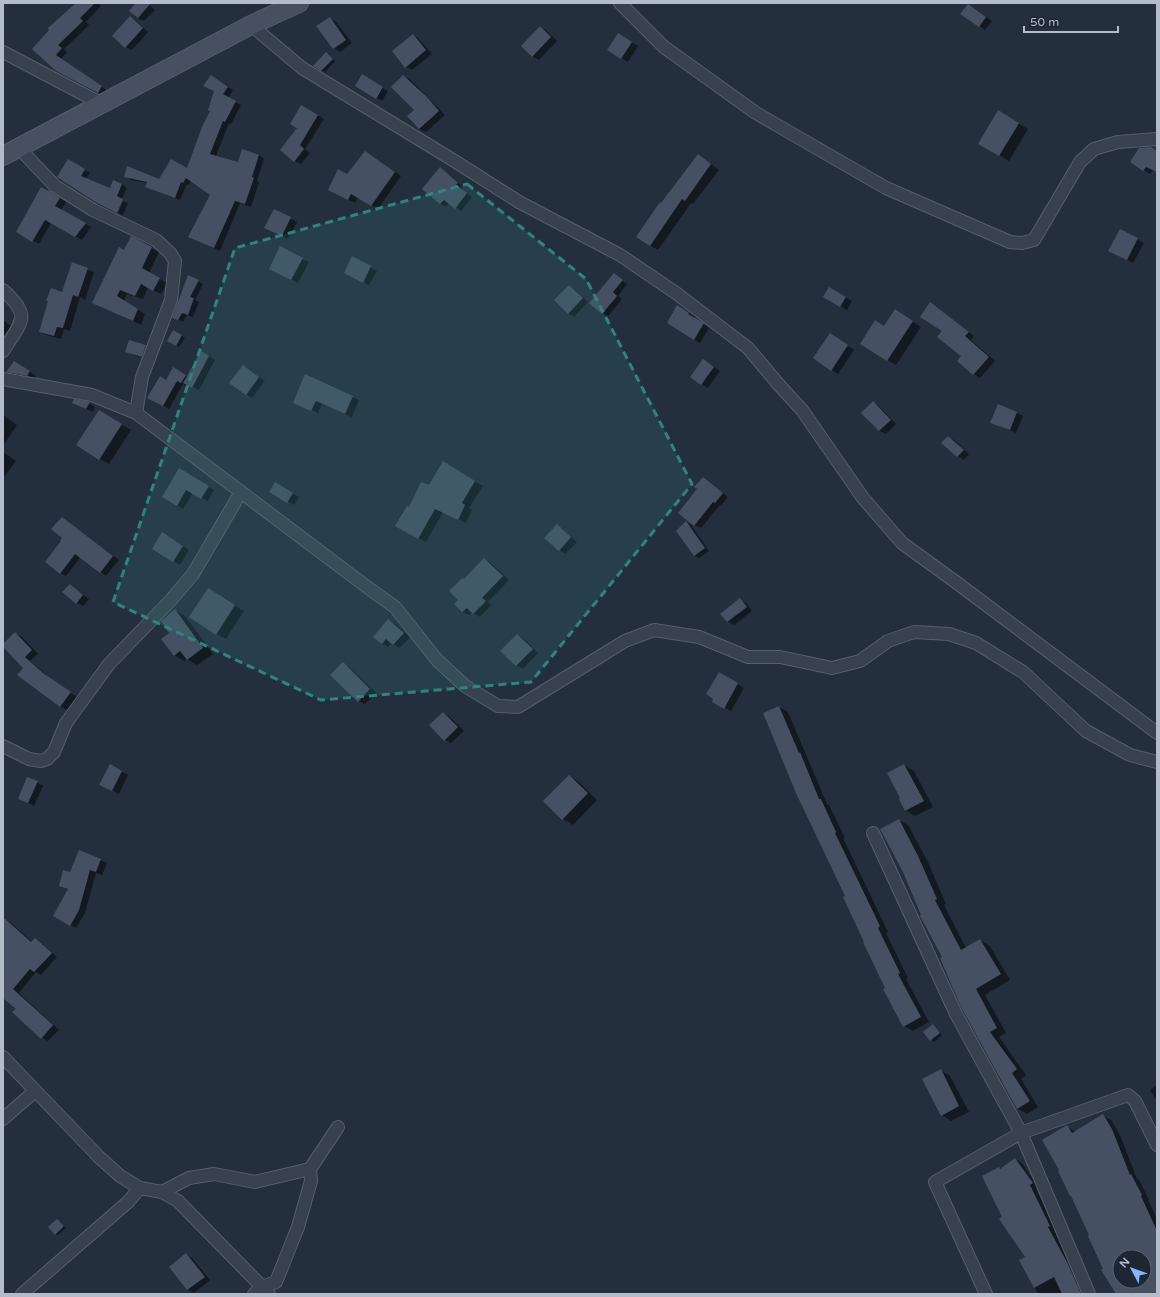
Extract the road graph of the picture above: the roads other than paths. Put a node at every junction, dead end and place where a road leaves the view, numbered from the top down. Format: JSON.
{"nodes":[{"id":1,"x":299,"y":3,"type":"edge"},
{"id":2,"x":620,"y":3,"type":"edge"},
{"id":3,"x":251,"y":25,"type":"junction"},
{"id":4,"x":3,"y":52,"type":"edge"},
{"id":5,"x":102,"y":104,"type":"junction"},
{"id":6,"x":1157,"y":139,"type":"edge"},
{"id":7,"x":19,"y":148,"type":"junction"},
{"id":8,"x":3,"y":156,"type":"edge"},
{"id":9,"x":3,"y":290,"type":"edge"},
{"id":10,"x":3,"y":351,"type":"edge"},
{"id":11,"x":3,"y":379,"type":"edge"},
{"id":12,"x":136,"y":412,"type":"junction"},
{"id":13,"x":241,"y":492,"type":"junction"},
{"id":14,"x":1157,"y":733,"type":"edge"},
{"id":15,"x":3,"y":746,"type":"edge"},
{"id":16,"x":1157,"y":762,"type":"edge"},
{"id":17,"x":873,"y":833,"type":"dead end"},
{"id":18,"x":3,"y":1057,"type":"edge"},
{"id":19,"x":35,"y":1091,"type":"junction"},
{"id":20,"x":3,"y":1119,"type":"edge"},
{"id":21,"x":338,"y":1127,"type":"dead end"},
{"id":22,"x":1021,"y":1132,"type":"junction"},
{"id":23,"x":1157,"y":1145,"type":"edge"},
{"id":24,"x":310,"y":1169,"type":"junction"},
{"id":25,"x":140,"y":1188,"type":"junction"},
{"id":26,"x":162,"y":1192,"type":"junction"},
{"id":27,"x":262,"y":1292,"type":"edge"},
{"id":28,"x":22,"y":1294,"type":"edge"},
{"id":29,"x":986,"y":1294,"type":"edge"},
{"id":30,"x":1089,"y":1294,"type":"edge"}],
"edges":[{"from":1,"to":3,"type":"street"},
{"from":2,"to":6,"type":"street"},
{"from":3,"to":5,"type":"street"},
{"from":3,"to":14,"type":"street"},
{"from":4,"to":5,"type":"street"},
{"from":5,"to":7,"type":"street"},
{"from":7,"to":8,"type":"street"},
{"from":7,"to":12,"type":"street"},
{"from":9,"to":10,"type":"street"},
{"from":11,"to":12,"type":"street"},
{"from":12,"to":13,"type":"street"},
{"from":13,"to":15,"type":"street"},
{"from":13,"to":16,"type":"street"},
{"from":17,"to":22,"type":"street"},
{"from":18,"to":19,"type":"street"},
{"from":19,"to":20,"type":"street"},
{"from":19,"to":25,"type":"street"},
{"from":21,"to":24,"type":"street"},
{"from":22,"to":23,"type":"street"},
{"from":22,"to":29,"type":"street"},
{"from":22,"to":30,"type":"street"},
{"from":24,"to":26,"type":"street"},
{"from":24,"to":27,"type":"street"},
{"from":25,"to":26,"type":"street"},
{"from":25,"to":28,"type":"street"},
{"from":26,"to":27,"type":"street"}]}
